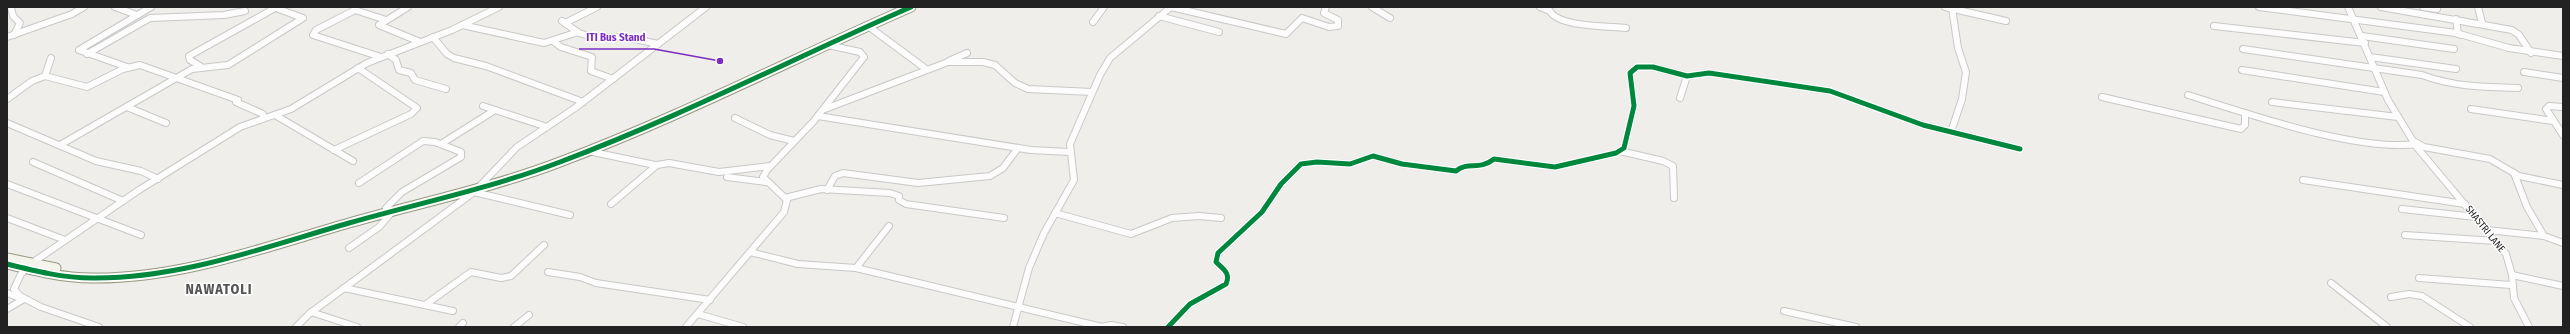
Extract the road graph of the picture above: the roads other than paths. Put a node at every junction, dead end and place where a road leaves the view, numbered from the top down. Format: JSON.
{"nodes":[{"id":1,"x":11,"y":7,"type":"edge"},
{"id":2,"x":84,"y":7,"type":"edge"},
{"id":3,"x":115,"y":7,"type":"edge"},
{"id":4,"x":151,"y":7,"type":"edge"},
{"id":5,"x":274,"y":7,"type":"edge"},
{"id":6,"x":408,"y":7,"type":"edge"},
{"id":7,"x":499,"y":7,"type":"edge"},
{"id":8,"x":597,"y":7,"type":"edge"},
{"id":9,"x":704,"y":7,"type":"edge"},
{"id":10,"x":900,"y":7,"type":"edge"},
{"id":11,"x":911,"y":7,"type":"edge"},
{"id":12,"x":1104,"y":7,"type":"edge"},
{"id":13,"x":1171,"y":7,"type":"edge"},
{"id":14,"x":1326,"y":7,"type":"edge"},
{"id":15,"x":1372,"y":7,"type":"edge"},
{"id":16,"x":1540,"y":7,"type":"edge"},
{"id":17,"x":2259,"y":7,"type":"edge"},
{"id":18,"x":2348,"y":7,"type":"edge"},
{"id":19,"x":2380,"y":7,"type":"edge"},
{"id":20,"x":2423,"y":7,"type":"edge"},
{"id":21,"x":2478,"y":7,"type":"edge"},
{"id":22,"x":1948,"y":8,"type":"edge"},
{"id":23,"x":2437,"y":9,"type":"dead end"},
{"id":24,"x":245,"y":11,"type":"dead end"},
{"id":25,"x":137,"y":15,"type":"junction"},
{"id":26,"x":1159,"y":16,"type":"junction"},
{"id":27,"x":1390,"y":18,"type":"dead end"},
{"id":28,"x":2352,"y":18,"type":"junction"},
{"id":29,"x":2456,"y":19,"type":"junction"},
{"id":30,"x":386,"y":20,"type":"junction"},
{"id":31,"x":1093,"y":22,"type":"dead end"},
{"id":32,"x":2006,"y":22,"type":"dead end"},
{"id":33,"x":2482,"y":23,"type":"junction"},
{"id":34,"x":462,"y":25,"type":"junction"},
{"id":35,"x":868,"y":26,"type":"junction"},
{"id":36,"x":2214,"y":26,"type":"dead end"},
{"id":37,"x":1626,"y":28,"type":"dead end"},
{"id":38,"x":578,"y":32,"type":"junction"},
{"id":39,"x":1219,"y":32,"type":"dead end"},
{"id":40,"x":14,"y":35,"type":"junction"},
{"id":41,"x":2460,"y":35,"type":"junction"},
{"id":42,"x":2362,"y":36,"type":"junction"},
{"id":43,"x":7,"y":37,"type":"edge"},
{"id":44,"x":433,"y":37,"type":"junction"},
{"id":45,"x":553,"y":41,"type":"junction"},
{"id":46,"x":420,"y":42,"type":"junction"},
{"id":47,"x":2365,"y":43,"type":"junction"},
{"id":48,"x":658,"y":44,"type":"junction"},
{"id":49,"x":826,"y":45,"type":"junction"},
{"id":50,"x":2243,"y":49,"type":"dead end"},
{"id":51,"x":2454,"y":49,"type":"dead end"},
{"id":52,"x":2531,"y":52,"type":"junction"},
{"id":53,"x":967,"y":53,"type":"dead end"},
{"id":54,"x":87,"y":54,"type":"junction"},
{"id":55,"x":388,"y":54,"type":"junction"},
{"id":56,"x":2563,"y":56,"type":"edge"},
{"id":57,"x":381,"y":57,"type":"junction"},
{"id":58,"x":51,"y":58,"type":"dead end"},
{"id":59,"x":2370,"y":58,"type":"junction"},
{"id":60,"x":948,"y":62,"type":"junction"},
{"id":61,"x":200,"y":66,"type":"junction"},
{"id":62,"x":127,"y":67,"type":"junction"},
{"id":63,"x":358,"y":68,"type":"junction"},
{"id":64,"x":926,"y":69,"type":"junction"},
{"id":65,"x":2374,"y":69,"type":"junction"},
{"id":66,"x":2456,"y":69,"type":"dead end"},
{"id":67,"x":2242,"y":70,"type":"dead end"},
{"id":68,"x":2524,"y":72,"type":"dead end"},
{"id":69,"x":45,"y":76,"type":"junction"},
{"id":70,"x":1687,"y":76,"type":"junction"},
{"id":71,"x":613,"y":78,"type":"junction"},
{"id":72,"x":2563,"y":78,"type":"edge"},
{"id":73,"x":177,"y":79,"type":"junction"},
{"id":74,"x":2518,"y":88,"type":"dead end"},
{"id":75,"x":446,"y":89,"type":"dead end"},
{"id":76,"x":1092,"y":92,"type":"junction"},
{"id":77,"x":2384,"y":92,"type":"junction"},
{"id":78,"x":2188,"y":95,"type":"dead end"},
{"id":79,"x":706,"y":96,"type":"junction"},
{"id":80,"x":2102,"y":97,"type":"dead end"},
{"id":81,"x":1680,"y":98,"type":"dead end"},
{"id":82,"x":7,"y":99,"type":"edge"},
{"id":83,"x":583,"y":102,"type":"junction"},
{"id":84,"x":2272,"y":102,"type":"dead end"},
{"id":85,"x":685,"y":105,"type":"junction"},
{"id":86,"x":483,"y":106,"type":"dead end"},
{"id":87,"x":127,"y":107,"type":"junction"},
{"id":88,"x":2563,"y":107,"type":"edge"},
{"id":89,"x":823,"y":109,"type":"junction"},
{"id":90,"x":2471,"y":109,"type":"dead end"},
{"id":91,"x":495,"y":110,"type":"junction"},
{"id":92,"x":2245,"y":113,"type":"junction"},
{"id":93,"x":275,"y":115,"type":"junction"},
{"id":94,"x":818,"y":116,"type":"junction"},
{"id":95,"x":2398,"y":117,"type":"junction"},
{"id":96,"x":263,"y":118,"type":"junction"},
{"id":97,"x":735,"y":118,"type":"dead end"},
{"id":98,"x":2553,"y":121,"type":"junction"},
{"id":99,"x":166,"y":123,"type":"dead end"},
{"id":100,"x":8,"y":125,"type":"edge"},
{"id":101,"x":548,"y":127,"type":"junction"},
{"id":102,"x":1951,"y":132,"type":"junction"},
{"id":103,"x":2563,"y":135,"type":"edge"},
{"id":104,"x":794,"y":141,"type":"junction"},
{"id":105,"x":441,"y":144,"type":"junction"},
{"id":106,"x":60,"y":145,"type":"junction"},
{"id":107,"x":2418,"y":145,"type":"junction"},
{"id":108,"x":1018,"y":148,"type":"junction"},
{"id":109,"x":2020,"y":149,"type":"dead end"},
{"id":110,"x":334,"y":150,"type":"junction"},
{"id":111,"x":587,"y":151,"type":"junction"},
{"id":112,"x":1620,"y":151,"type":"junction"},
{"id":113,"x":1069,"y":152,"type":"junction"},
{"id":114,"x":353,"y":161,"type":"dead end"},
{"id":115,"x":33,"y":162,"type":"dead end"},
{"id":116,"x":657,"y":165,"type":"junction"},
{"id":117,"x":770,"y":166,"type":"junction"},
{"id":118,"x":2514,"y":173,"type":"junction"},
{"id":119,"x":728,"y":177,"type":"dead end"},
{"id":120,"x":158,"y":179,"type":"junction"},
{"id":121,"x":2303,"y":180,"type":"dead end"},
{"id":122,"x":766,"y":182,"type":"junction"},
{"id":123,"x":359,"y":183,"type":"dead end"},
{"id":124,"x":7,"y":184,"type":"edge"},
{"id":125,"x":2563,"y":185,"type":"edge"},
{"id":126,"x":478,"y":187,"type":"junction"},
{"id":127,"x":827,"y":190,"type":"junction"},
{"id":128,"x":785,"y":198,"type":"junction"},
{"id":129,"x":1674,"y":198,"type":"dead end"},
{"id":130,"x":123,"y":201,"type":"junction"},
{"id":131,"x":611,"y":204,"type":"dead end"},
{"id":132,"x":2465,"y":204,"type":"junction"},
{"id":133,"x":389,"y":209,"type":"junction"},
{"id":134,"x":2402,"y":210,"type":"dead end"},
{"id":135,"x":1055,"y":213,"type":"junction"},
{"id":136,"x":570,"y":215,"type":"dead end"},
{"id":137,"x":2476,"y":217,"type":"junction"},
{"id":138,"x":7,"y":218,"type":"edge"},
{"id":139,"x":98,"y":218,"type":"junction"},
{"id":140,"x":1004,"y":218,"type":"dead end"},
{"id":141,"x":1221,"y":218,"type":"dead end"},
{"id":142,"x":889,"y":226,"type":"dead end"},
{"id":143,"x":2487,"y":230,"type":"junction"},
{"id":144,"x":141,"y":235,"type":"dead end"},
{"id":145,"x":2405,"y":235,"type":"dead end"},
{"id":146,"x":2544,"y":236,"type":"junction"},
{"id":147,"x":65,"y":240,"type":"junction"},
{"id":148,"x":2496,"y":241,"type":"junction"},
{"id":149,"x":2563,"y":243,"type":"edge"},
{"id":150,"x":544,"y":245,"type":"dead end"},
{"id":151,"x":350,"y":248,"type":"dead end"},
{"id":152,"x":750,"y":252,"type":"junction"},
{"id":153,"x":8,"y":264,"type":"edge"},
{"id":154,"x":29,"y":266,"type":"junction"},
{"id":155,"x":856,"y":268,"type":"junction"},
{"id":156,"x":548,"y":272,"type":"dead end"},
{"id":157,"x":2512,"y":275,"type":"junction"},
{"id":158,"x":2419,"y":278,"type":"dead end"},
{"id":159,"x":2331,"y":283,"type":"dead end"},
{"id":160,"x":2511,"y":285,"type":"junction"},
{"id":161,"x":2563,"y":286,"type":"edge"},
{"id":162,"x":344,"y":288,"type":"junction"},
{"id":163,"x":7,"y":293,"type":"edge"},
{"id":164,"x":2391,"y":298,"type":"dead end"},
{"id":165,"x":24,"y":299,"type":"junction"},
{"id":166,"x":710,"y":300,"type":"junction"},
{"id":167,"x":426,"y":305,"type":"junction"},
{"id":168,"x":1016,"y":306,"type":"junction"},
{"id":169,"x":7,"y":309,"type":"edge"},
{"id":170,"x":454,"y":311,"type":"dead end"},
{"id":171,"x":1784,"y":311,"type":"dead end"},
{"id":172,"x":311,"y":312,"type":"junction"},
{"id":173,"x":698,"y":314,"type":"junction"},
{"id":174,"x":529,"y":315,"type":"dead end"},
{"id":175,"x":1834,"y":324,"type":"edge"},
{"id":176,"x":96,"y":327,"type":"edge"},
{"id":177,"x":296,"y":327,"type":"edge"},
{"id":178,"x":357,"y":327,"type":"edge"},
{"id":179,"x":514,"y":327,"type":"edge"},
{"id":180,"x":686,"y":327,"type":"edge"},
{"id":181,"x":743,"y":327,"type":"edge"},
{"id":182,"x":1012,"y":327,"type":"edge"},
{"id":183,"x":1101,"y":327,"type":"edge"},
{"id":184,"x":1123,"y":327,"type":"edge"},
{"id":185,"x":1168,"y":327,"type":"edge"},
{"id":186,"x":1856,"y":327,"type":"edge"},
{"id":187,"x":2387,"y":327,"type":"edge"},
{"id":188,"x":2470,"y":327,"type":"edge"},
{"id":189,"x":2529,"y":327,"type":"edge"}],
"edges":[{"from":1,"to":40,"type":"street"},
{"from":2,"to":40,"type":"street"},
{"from":3,"to":25,"type":"street"},
{"from":4,"to":25,"type":"street"},
{"from":5,"to":61,"type":"street"},
{"from":5,"to":61,"type":"street"},
{"from":6,"to":30,"type":"street"},
{"from":7,"to":34,"type":"street"},
{"from":8,"to":38,"type":"street"},
{"from":9,"to":48,"type":"street"},
{"from":10,"to":79,"type":"street"},
{"from":11,"to":35,"type":"street"},
{"from":12,"to":31,"type":"street"},
{"from":13,"to":14,"type":"street"},
{"from":13,"to":26,"type":"street"},
{"from":15,"to":27,"type":"street"},
{"from":16,"to":37,"type":"street"},
{"from":17,"to":28,"type":"street"},
{"from":18,"to":28,"type":"street","name":"SHASTRI LANE"},
{"from":19,"to":29,"type":"street"},
{"from":20,"to":23,"type":"street"},
{"from":21,"to":33,"type":"street"},
{"from":22,"to":32,"type":"street"},
{"from":22,"to":102,"type":"street"},
{"from":24,"to":54,"type":"street"},
{"from":25,"to":54,"type":"street"},
{"from":26,"to":39,"type":"street"},
{"from":26,"to":76,"type":"street"},
{"from":28,"to":41,"type":"street"},
{"from":28,"to":42,"type":"street","name":"SHASTRI LANE"},
{"from":29,"to":33,"type":"street"},
{"from":29,"to":41,"type":"street"},
{"from":30,"to":46,"type":"street"},
{"from":30,"to":57,"type":"street"},
{"from":33,"to":52,"type":"street"},
{"from":34,"to":44,"type":"street"},
{"from":34,"to":45,"type":"street"},
{"from":35,"to":49,"type":"street"},
{"from":35,"to":64,"type":"street"},
{"from":36,"to":47,"type":"street"},
{"from":38,"to":45,"type":"street"},
{"from":38,"to":48,"type":"street"},
{"from":40,"to":43,"type":"street"},
{"from":41,"to":52,"type":"street"},
{"from":42,"to":47,"type":"street","name":"SHASTRI LANE"},
{"from":42,"to":51,"type":"street"},
{"from":44,"to":46,"type":"street"},
{"from":44,"to":83,"type":"street"},
{"from":45,"to":71,"type":"street"},
{"from":46,"to":55,"type":"street"},
{"from":47,"to":59,"type":"street","name":"SHASTRI LANE"},
{"from":48,"to":71,"type":"street"},
{"from":49,"to":79,"type":"street"},
{"from":49,"to":89,"type":"street"},
{"from":50,"to":65,"type":"street"},
{"from":52,"to":56,"type":"street"},
{"from":53,"to":60,"type":"street"},
{"from":54,"to":62,"type":"street"},
{"from":55,"to":57,"type":"street"},
{"from":55,"to":75,"type":"street"},
{"from":57,"to":63,"type":"street"},
{"from":58,"to":69,"type":"street"},
{"from":59,"to":65,"type":"street","name":"SHASTRI LANE"},
{"from":59,"to":66,"type":"street"},
{"from":60,"to":64,"type":"street"},
{"from":60,"to":76,"type":"street"},
{"from":61,"to":73,"type":"street"},
{"from":62,"to":69,"type":"street"},
{"from":62,"to":73,"type":"street"},
{"from":63,"to":93,"type":"street"},
{"from":63,"to":110,"type":"street"},
{"from":64,"to":89,"type":"street"},
{"from":65,"to":74,"type":"street"},
{"from":65,"to":77,"type":"street","name":"SHASTRI LANE"},
{"from":67,"to":77,"type":"street"},
{"from":68,"to":72,"type":"street"},
{"from":69,"to":82,"type":"street"},
{"from":70,"to":81,"type":"street"},
{"from":70,"to":102,"type":"street"},
{"from":70,"to":112,"type":"street"},
{"from":71,"to":83,"type":"street"},
{"from":73,"to":87,"type":"street"},
{"from":73,"to":96,"type":"street"},
{"from":76,"to":113,"type":"street"},
{"from":77,"to":95,"type":"street","name":"SHASTRI LANE"},
{"from":78,"to":92,"type":"street"},
{"from":79,"to":85,"type":"street"},
{"from":80,"to":92,"type":"street"},
{"from":83,"to":101,"type":"street"},
{"from":84,"to":95,"type":"street"},
{"from":85,"to":111,"type":"street"},
{"from":85,"to":126,"type":"street"},
{"from":86,"to":91,"type":"street"},
{"from":87,"to":99,"type":"street"},
{"from":87,"to":106,"type":"street"},
{"from":88,"to":98,"type":"street"},
{"from":89,"to":94,"type":"street"},
{"from":90,"to":98,"type":"street"},
{"from":91,"to":101,"type":"street"},
{"from":91,"to":105,"type":"street"},
{"from":92,"to":107,"type":"street"},
{"from":93,"to":96,"type":"street"},
{"from":93,"to":110,"type":"street"},
{"from":94,"to":104,"type":"street"},
{"from":94,"to":108,"type":"street"},
{"from":95,"to":107,"type":"street","name":"SHASTRI LANE"},
{"from":96,"to":120,"type":"street"},
{"from":97,"to":104,"type":"street"},
{"from":98,"to":103,"type":"street"},
{"from":100,"to":106,"type":"street"},
{"from":101,"to":126,"type":"street"},
{"from":102,"to":109,"type":"street"},
{"from":104,"to":117,"type":"street"},
{"from":105,"to":123,"type":"street"},
{"from":105,"to":133,"type":"street"},
{"from":106,"to":120,"type":"street"},
{"from":107,"to":118,"type":"street"},
{"from":107,"to":132,"type":"street","name":"SHASTRI LANE"},
{"from":108,"to":113,"type":"street"},
{"from":108,"to":127,"type":"street"},
{"from":110,"to":114,"type":"street"},
{"from":111,"to":116,"type":"street"},
{"from":111,"to":126,"type":"street"},
{"from":112,"to":129,"type":"street"},
{"from":112,"to":185,"type":"street"},
{"from":113,"to":135,"type":"street"},
{"from":115,"to":130,"type":"street"},
{"from":116,"to":117,"type":"street"},
{"from":116,"to":131,"type":"street"},
{"from":117,"to":122,"type":"street"},
{"from":118,"to":125,"type":"street"},
{"from":118,"to":146,"type":"street"},
{"from":119,"to":122,"type":"street"},
{"from":120,"to":130,"type":"street"},
{"from":121,"to":132,"type":"street"},
{"from":122,"to":128,"type":"street"},
{"from":124,"to":139,"type":"street"},
{"from":126,"to":133,"type":"street"},
{"from":126,"to":136,"type":"street"},
{"from":126,"to":162,"type":"street"},
{"from":127,"to":128,"type":"street"},
{"from":127,"to":140,"type":"street"},
{"from":128,"to":152,"type":"street"},
{"from":130,"to":139,"type":"street"},
{"from":132,"to":137,"type":"street","name":"SHASTRI LANE"},
{"from":133,"to":151,"type":"street"},
{"from":133,"to":154,"type":"street"},
{"from":134,"to":137,"type":"street"},
{"from":135,"to":141,"type":"street"},
{"from":135,"to":168,"type":"street"},
{"from":137,"to":143,"type":"street","name":"SHASTRI LANE"},
{"from":138,"to":147,"type":"street"},
{"from":139,"to":144,"type":"street"},
{"from":139,"to":147,"type":"street"},
{"from":142,"to":155,"type":"street"},
{"from":143,"to":146,"type":"street"},
{"from":143,"to":148,"type":"street","name":"SHASTRI LANE"},
{"from":145,"to":148,"type":"street"},
{"from":146,"to":149,"type":"street"},
{"from":147,"to":154,"type":"street"},
{"from":148,"to":157,"type":"street","name":"SHASTRI LANE"},
{"from":150,"to":167,"type":"street"},
{"from":152,"to":155,"type":"street"},
{"from":152,"to":166,"type":"street"},
{"from":153,"to":154,"type":"street"},
{"from":154,"to":165,"type":"street"},
{"from":155,"to":168,"type":"street"},
{"from":156,"to":166,"type":"street"},
{"from":157,"to":160,"type":"street","name":"SHASTRI LANE"},
{"from":157,"to":161,"type":"street"},
{"from":158,"to":160,"type":"street"},
{"from":159,"to":187,"type":"street"},
{"from":160,"to":189,"type":"street","name":"SHASTRI LANE"},
{"from":162,"to":167,"type":"street"},
{"from":162,"to":172,"type":"street"},
{"from":163,"to":165,"type":"street"},
{"from":164,"to":188,"type":"street"},
{"from":165,"to":169,"type":"street"},
{"from":165,"to":176,"type":"street"},
{"from":166,"to":173,"type":"street"},
{"from":167,"to":170,"type":"street"},
{"from":168,"to":182,"type":"street"},
{"from":168,"to":183,"type":"street"},
{"from":171,"to":175,"type":"street"},
{"from":172,"to":177,"type":"street"},
{"from":172,"to":178,"type":"street"},
{"from":173,"to":180,"type":"street"},
{"from":173,"to":181,"type":"street"},
{"from":174,"to":179,"type":"street"},
{"from":175,"to":186,"type":"street"},
{"from":183,"to":184,"type":"street"}]}
